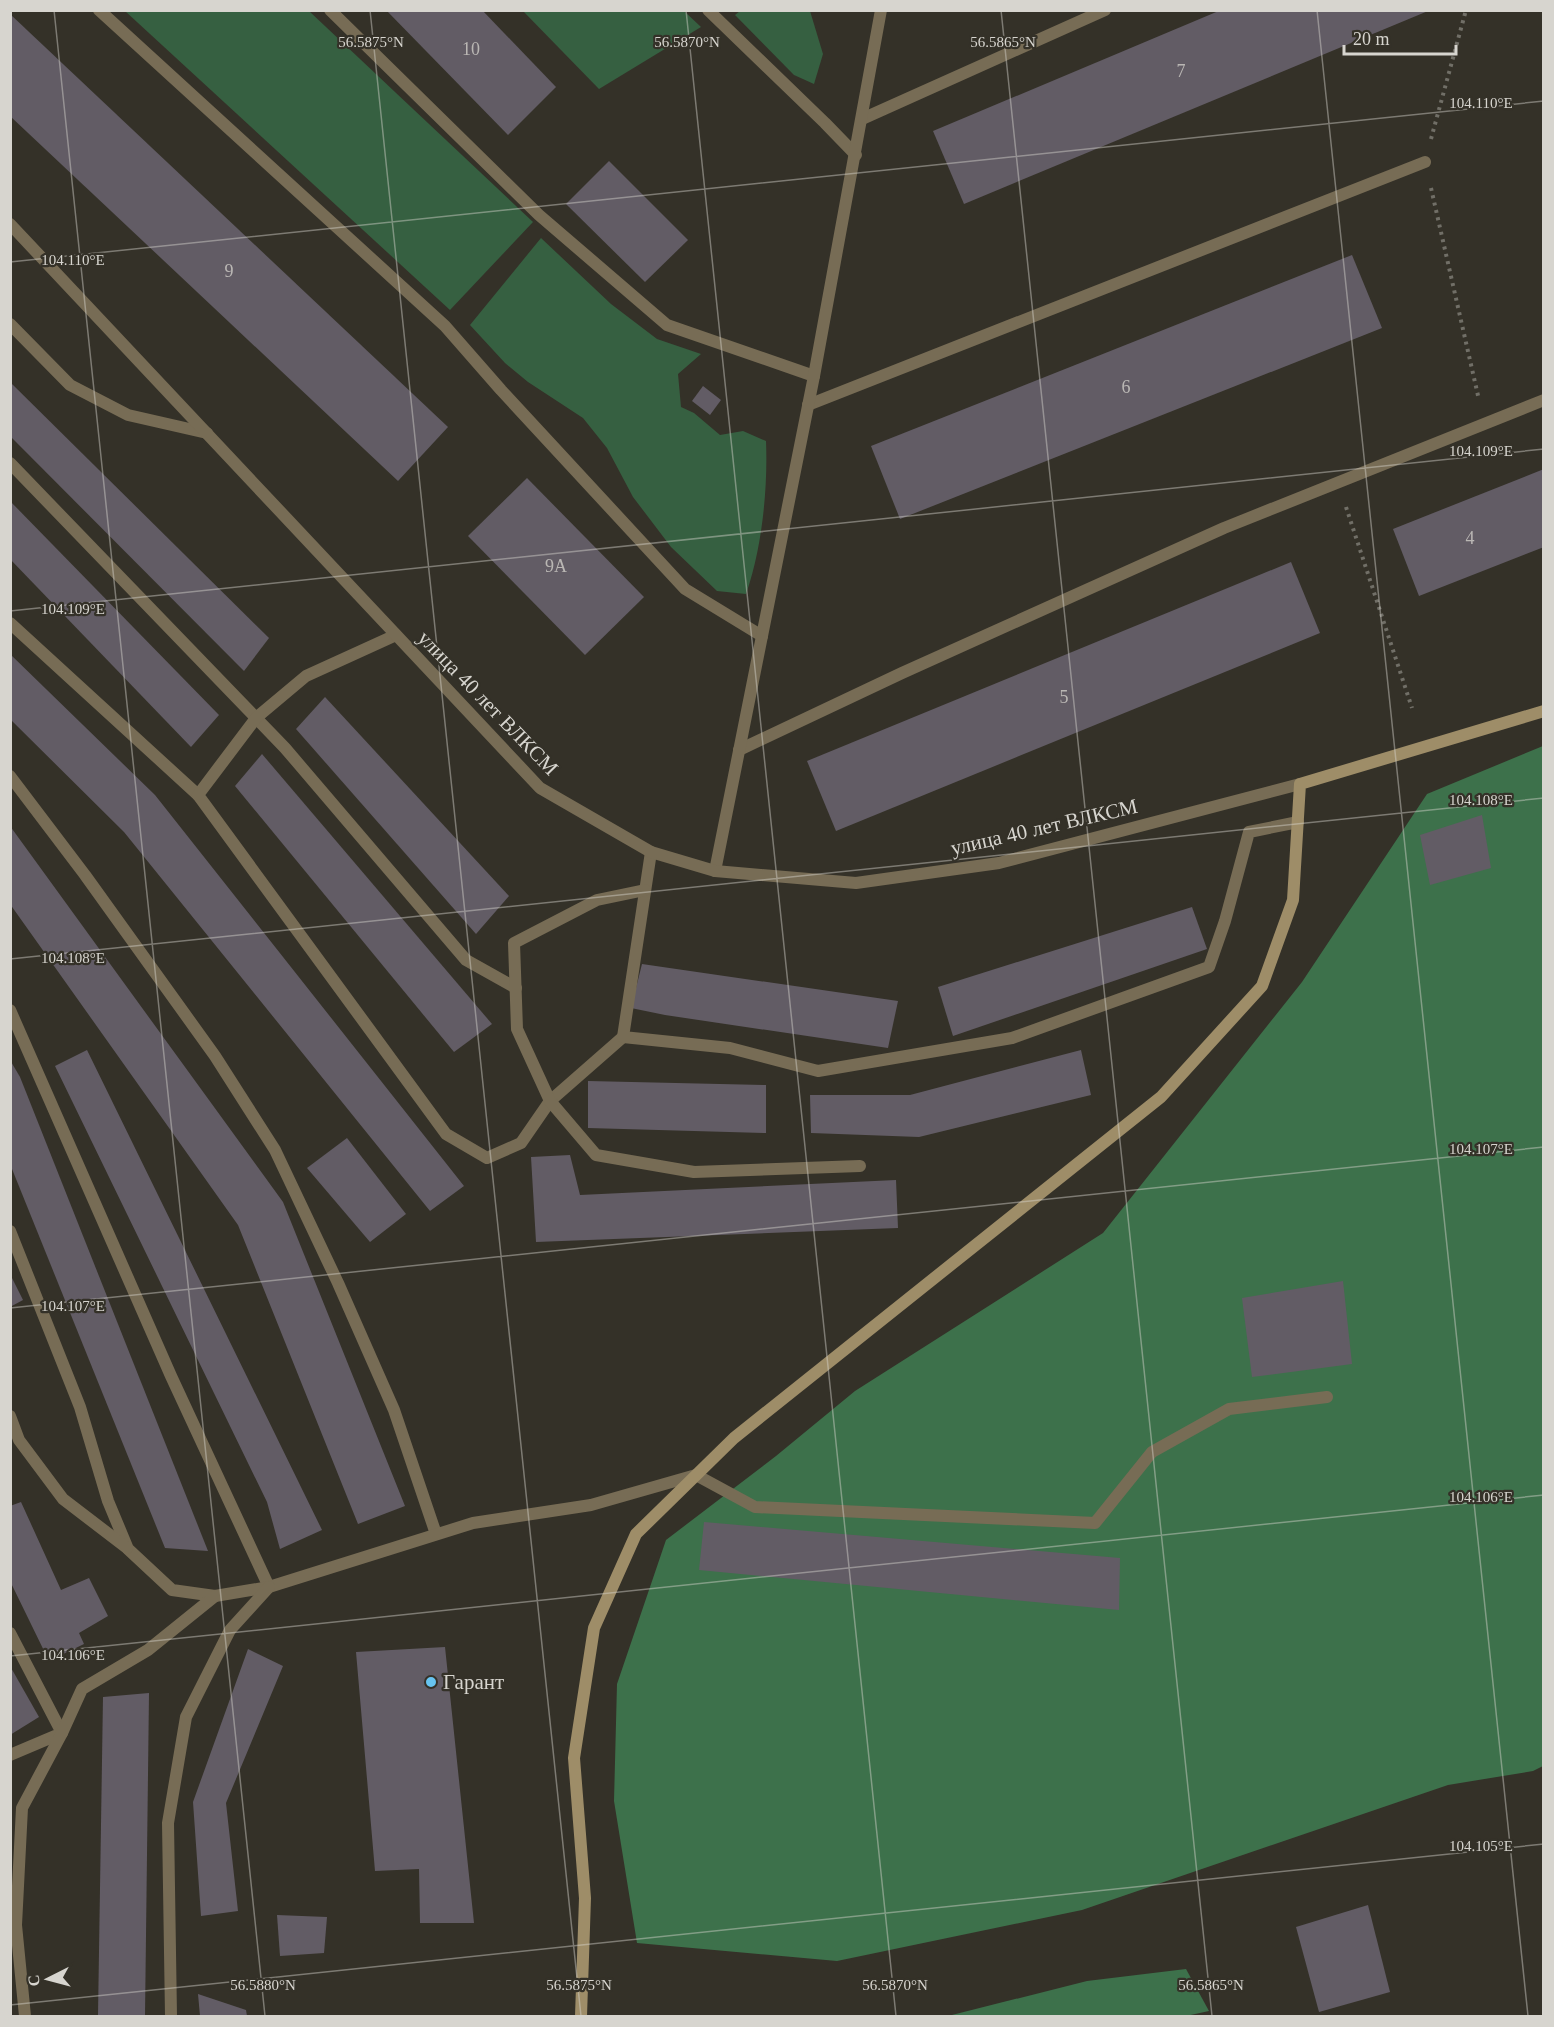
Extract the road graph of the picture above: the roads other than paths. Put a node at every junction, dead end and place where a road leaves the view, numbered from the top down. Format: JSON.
{"nodes":[{"id":1,"x":99,"y":10,"type":"edge"},
{"id":2,"x":330,"y":10,"type":"edge"},
{"id":3,"x":708,"y":10,"type":"edge"},
{"id":4,"x":882,"y":10,"type":"edge"},
{"id":5,"x":1106,"y":10,"type":"edge"},
{"id":6,"x":862,"y":120,"type":"junction"},
{"id":7,"x":856,"y":155,"type":"junction"},
{"id":8,"x":1425,"y":162,"type":"road end"},
{"id":9,"x":10,"y":224,"type":"edge"},
{"id":10,"x":10,"y":324,"type":"edge"},
{"id":11,"x":814,"y":376,"type":"junction"},
{"id":12,"x":1544,"y":400,"type":"edge"},
{"id":13,"x":808,"y":405,"type":"junction"},
{"id":14,"x":207,"y":433,"type":"junction"},
{"id":15,"x":10,"y":463,"type":"edge"},
{"id":16,"x":10,"y":623,"type":"edge"},
{"id":17,"x":396,"y":635,"type":"junction"},
{"id":18,"x":762,"y":636,"type":"junction"},
{"id":19,"x":1544,"y":711,"type":"edge"},
{"id":20,"x":256,"y":718,"type":"junction"},
{"id":21,"x":739,"y":750,"type":"junction"},
{"id":22,"x":10,"y":776,"type":"edge"},
{"id":23,"x":1300,"y":784,"type":"junction"},
{"id":24,"x":198,"y":795,"type":"junction"},
{"id":25,"x":1298,"y":822,"type":"junction"},
{"id":26,"x":651,"y":852,"type":"junction"},
{"id":27,"x":715,"y":871,"type":"junction"},
{"id":28,"x":645,"y":890,"type":"junction"},
{"id":29,"x":516,"y":988,"type":"junction"},
{"id":30,"x":10,"y":1010,"type":"edge"},
{"id":31,"x":623,"y":1037,"type":"junction"},
{"id":32,"x":550,"y":1101,"type":"junction"},
{"id":33,"x":860,"y":1166,"type":"dead end"},
{"id":34,"x":10,"y":1231,"type":"edge"},
{"id":35,"x":1327,"y":1397,"type":"dead end"},
{"id":36,"x":10,"y":1416,"type":"edge"},
{"id":37,"x":15,"y":1439,"type":"edge"},
{"id":38,"x":696,"y":1475,"type":"junction"},
{"id":39,"x":436,"y":1534,"type":"junction"},
{"id":40,"x":128,"y":1549,"type":"junction"},
{"id":41,"x":269,"y":1587,"type":"junction"},
{"id":42,"x":215,"y":1596,"type":"junction"},
{"id":43,"x":10,"y":1634,"type":"edge"},
{"id":44,"x":62,"y":1733,"type":"junction"},
{"id":45,"x":10,"y":1755,"type":"edge"},
{"id":46,"x":25,"y":2016,"type":"edge"},
{"id":47,"x":171,"y":2016,"type":"edge"},
{"id":48,"x":581,"y":2016,"type":"edge"}],
"edges":[{"from":1,"to":18,"type":"street"},
{"from":2,"to":11,"type":"street"},
{"from":3,"to":7,"type":"street"},
{"from":4,"to":6,"type":"street"},
{"from":5,"to":6,"type":"street"},
{"from":6,"to":7,"type":"street"},
{"from":7,"to":11,"type":"street"},
{"from":8,"to":13,"type":"street"},
{"from":9,"to":14,"type":"street","name":"улица 40 лет ВЛКСМ"},
{"from":10,"to":14,"type":"street"},
{"from":11,"to":13,"type":"street"},
{"from":12,"to":21,"type":"street"},
{"from":13,"to":18,"type":"street"},
{"from":14,"to":17,"type":"street","name":"улица 40 лет ВЛКСМ"},
{"from":15,"to":20,"type":"street"},
{"from":16,"to":24,"type":"street"},
{"from":17,"to":20,"type":"street"},
{"from":17,"to":26,"type":"street","name":"улица 40 лет ВЛКСМ"},
{"from":18,"to":21,"type":"street"},
{"from":19,"to":23,"type":"street","name":"улица 40 лет ВЛКСМ"},
{"from":20,"to":24,"type":"street"},
{"from":20,"to":29,"type":"street"},
{"from":21,"to":27,"type":"street"},
{"from":22,"to":39,"type":"street"},
{"from":23,"to":25,"type":"street"},
{"from":23,"to":27,"type":"street","name":"улица 40 лет ВЛКСМ"},
{"from":24,"to":32,"type":"street"},
{"from":25,"to":31,"type":"street"},
{"from":25,"to":38,"type":"street"},
{"from":26,"to":27,"type":"street","name":"улица 40 лет ВЛКСМ"},
{"from":26,"to":28,"type":"street"},
{"from":28,"to":29,"type":"street"},
{"from":28,"to":31,"type":"street"},
{"from":29,"to":32,"type":"street"},
{"from":30,"to":41,"type":"street"},
{"from":31,"to":32,"type":"street"},
{"from":32,"to":33,"type":"street"},
{"from":34,"to":40,"type":"street"},
{"from":35,"to":38,"type":"street"},
{"from":36,"to":37,"type":"street"},
{"from":37,"to":40,"type":"street"},
{"from":38,"to":39,"type":"street"},
{"from":38,"to":48,"type":"street"},
{"from":39,"to":41,"type":"street"},
{"from":40,"to":42,"type":"street"},
{"from":41,"to":42,"type":"street"},
{"from":41,"to":47,"type":"street"},
{"from":42,"to":44,"type":"street"},
{"from":43,"to":44,"type":"street"},
{"from":44,"to":45,"type":"street"},
{"from":44,"to":46,"type":"street"}]}
